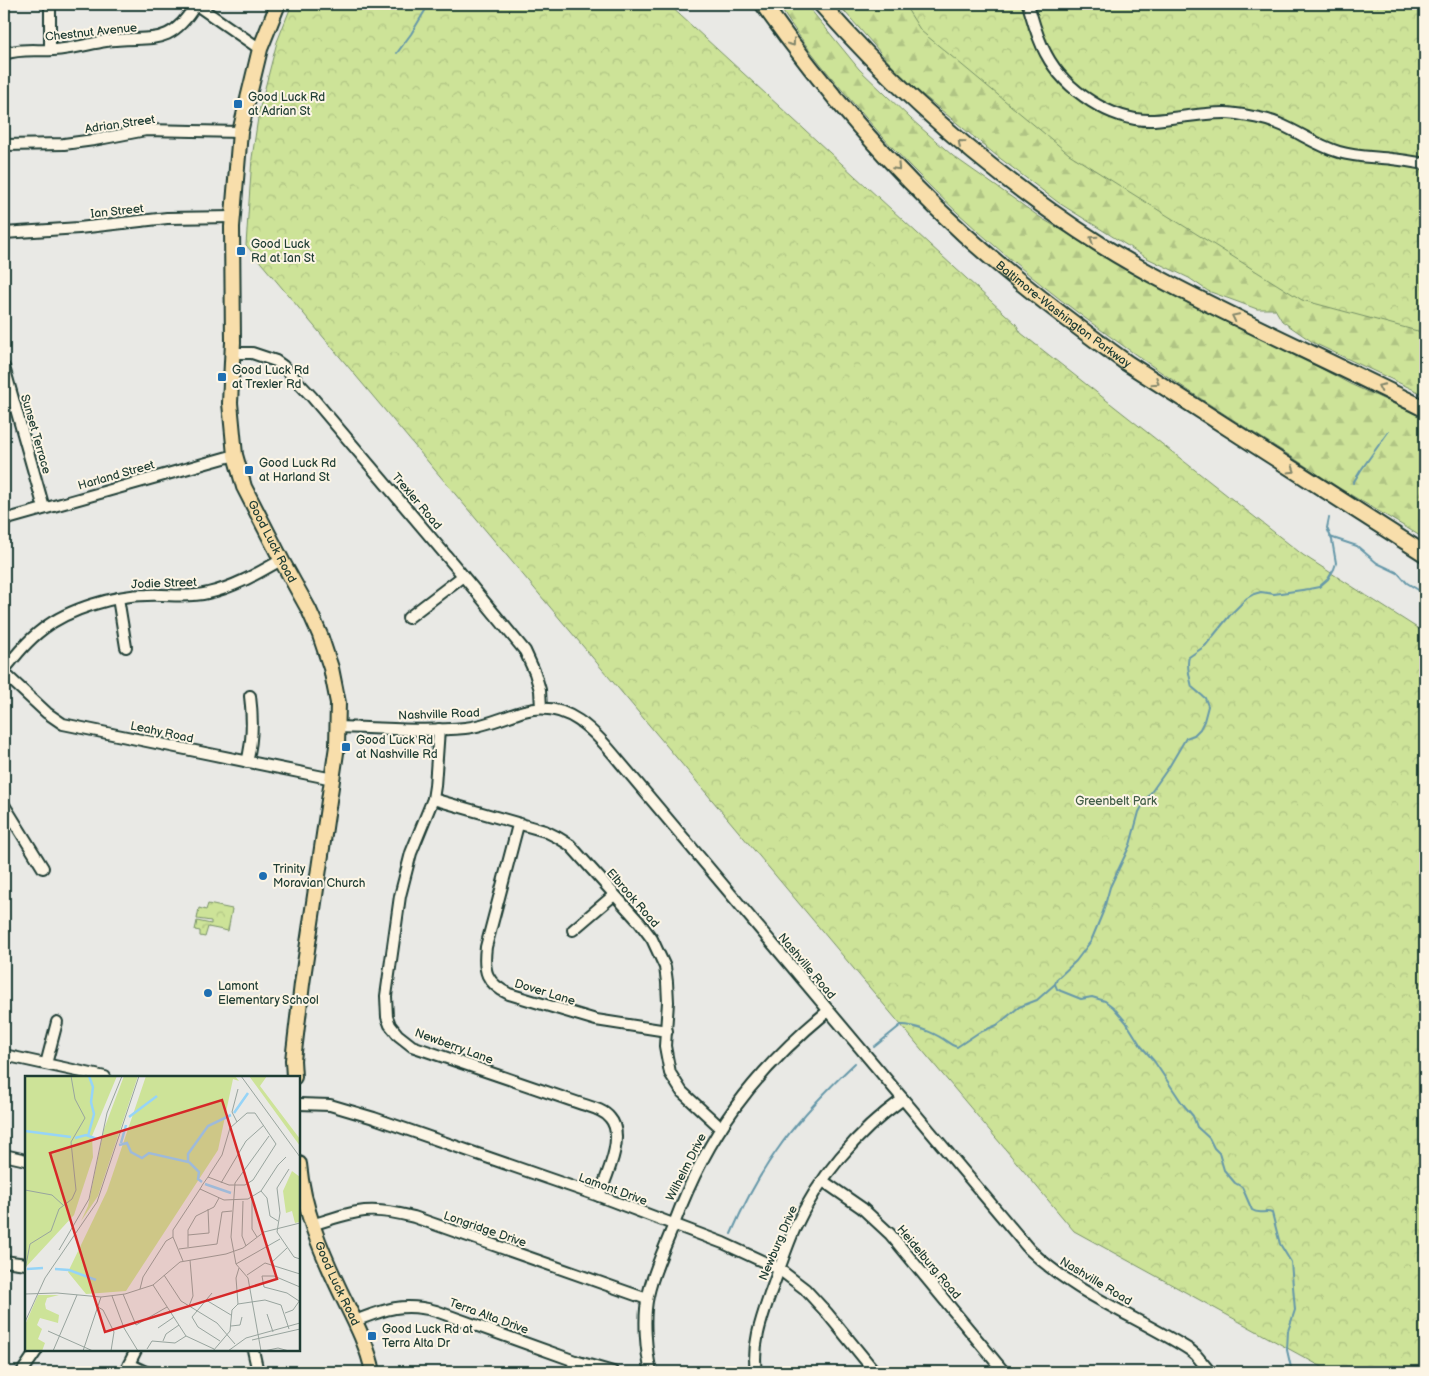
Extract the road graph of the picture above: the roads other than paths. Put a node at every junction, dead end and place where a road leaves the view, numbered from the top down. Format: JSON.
{"nodes":[{"id":1,"x":195,"y":4,"type":"edge"},
{"id":2,"x":278,"y":4,"type":"edge"},
{"id":3,"x":763,"y":4,"type":"edge"},
{"id":4,"x":821,"y":4,"type":"edge"},
{"id":5,"x":1028,"y":4,"type":"edge"},
{"id":6,"x":50,"y":8,"type":"dead end"},
{"id":7,"x":260,"y":49,"type":"junction"},
{"id":8,"x":50,"y":50,"type":"junction"},
{"id":9,"x":4,"y":54,"type":"edge"},
{"id":10,"x":240,"y":132,"type":"junction"},
{"id":11,"x":4,"y":145,"type":"edge"},
{"id":12,"x":1425,"y":164,"type":"edge"},
{"id":13,"x":233,"y":217,"type":"junction"},
{"id":14,"x":4,"y":233,"type":"edge"},
{"id":15,"x":232,"y":353,"type":"junction"},
{"id":16,"x":4,"y":367,"type":"edge"},
{"id":17,"x":1425,"y":409,"type":"edge"},
{"id":18,"x":235,"y":455,"type":"junction"},
{"id":19,"x":44,"y":508,"type":"junction"},
{"id":20,"x":4,"y":520,"type":"edge"},
{"id":21,"x":1425,"y":554,"type":"edge"},
{"id":22,"x":281,"y":560,"type":"junction"},
{"id":23,"x":463,"y":576,"type":"junction"},
{"id":24,"x":118,"y":598,"type":"junction"},
{"id":25,"x":408,"y":618,"type":"dead end"},
{"id":26,"x":126,"y":647,"type":"dead end"},
{"id":27,"x":4,"y":671,"type":"edge"},
{"id":28,"x":250,"y":696,"type":"dead end"},
{"id":29,"x":541,"y":708,"type":"junction"},
{"id":30,"x":338,"y":727,"type":"junction"},
{"id":31,"x":439,"y":729,"type":"junction"},
{"id":32,"x":247,"y":762,"type":"junction"},
{"id":33,"x":333,"y":779,"type":"junction"},
{"id":34,"x":433,"y":799,"type":"junction"},
{"id":35,"x":5,"y":808,"type":"edge"},
{"id":36,"x":518,"y":824,"type":"junction"},
{"id":37,"x":43,"y":868,"type":"dead end"},
{"id":38,"x":614,"y":895,"type":"junction"},
{"id":39,"x":573,"y":930,"type":"dead end"},
{"id":40,"x":828,"y":1011,"type":"junction"},
{"id":41,"x":57,"y":1022,"type":"dead end"},
{"id":42,"x":666,"y":1031,"type":"junction"},
{"id":43,"x":4,"y":1055,"type":"edge"},
{"id":44,"x":46,"y":1064,"type":"junction"},
{"id":45,"x":100,"y":1076,"type":"edge"},
{"id":46,"x":294,"y":1076,"type":"edge"},
{"id":47,"x":903,"y":1098,"type":"junction"},
{"id":48,"x":300,"y":1104,"type":"edge"},
{"id":49,"x":721,"y":1128,"type":"junction"},
{"id":50,"x":4,"y":1155,"type":"edge"},
{"id":51,"x":25,"y":1160,"type":"edge"},
{"id":52,"x":300,"y":1171,"type":"edge"},
{"id":53,"x":823,"y":1181,"type":"junction"},
{"id":54,"x":599,"y":1196,"type":"junction"},
{"id":55,"x":674,"y":1224,"type":"junction"},
{"id":56,"x":312,"y":1225,"type":"junction"},
{"id":57,"x":4,"y":1261,"type":"edge"},
{"id":58,"x":25,"y":1264,"type":"edge"},
{"id":59,"x":779,"y":1269,"type":"junction"},
{"id":60,"x":647,"y":1299,"type":"junction"},
{"id":61,"x":356,"y":1322,"type":"junction"},
{"id":62,"x":36,"y":1351,"type":"edge"},
{"id":63,"x":136,"y":1351,"type":"edge"},
{"id":64,"x":253,"y":1351,"type":"edge"},
{"id":65,"x":575,"y":1361,"type":"junction"},
{"id":66,"x":127,"y":1368,"type":"edge"},
{"id":67,"x":22,"y":1372,"type":"edge"},
{"id":68,"x":146,"y":1372,"type":"edge"},
{"id":69,"x":258,"y":1372,"type":"edge"},
{"id":70,"x":373,"y":1372,"type":"edge"},
{"id":71,"x":571,"y":1372,"type":"edge"},
{"id":72,"x":613,"y":1372,"type":"edge"},
{"id":73,"x":651,"y":1372,"type":"edge"},
{"id":74,"x":756,"y":1372,"type":"edge"},
{"id":75,"x":875,"y":1372,"type":"edge"},
{"id":76,"x":1004,"y":1372,"type":"edge"},
{"id":77,"x":1210,"y":1372,"type":"edge"}],
"edges":[{"from":1,"to":7,"type":"street"},
{"from":1,"to":8,"type":"street","name":"Chestnut Avenue"},
{"from":2,"to":7,"type":"main road","name":"Good Luck Road"},
{"from":3,"to":21,"type":"highway","name":"Baltimore-Washington Parkway","one_way":true},
{"from":17,"to":4,"type":"highway","one_way":true},
{"from":5,"to":12,"type":"street"},
{"from":6,"to":8,"type":"street"},
{"from":7,"to":10,"type":"main road","name":"Good Luck Road"},
{"from":8,"to":9,"type":"street","name":"Chestnut Avenue"},
{"from":10,"to":11,"type":"street","name":"Adrian Street"},
{"from":10,"to":13,"type":"main road","name":"Good Luck Road"},
{"from":13,"to":14,"type":"street","name":"Ian Street"},
{"from":13,"to":15,"type":"main road","name":"Good Luck Road"},
{"from":15,"to":18,"type":"main road","name":"Good Luck Road"},
{"from":15,"to":23,"type":"street","name":"Trexler Road"},
{"from":16,"to":19,"type":"street","name":"Sunset Terrace"},
{"from":18,"to":19,"type":"street","name":"Harland Street"},
{"from":18,"to":22,"type":"main road","name":"Good Luck Road"},
{"from":19,"to":20,"type":"street","name":"Harland Street"},
{"from":22,"to":24,"type":"street","name":"Jodie Street"},
{"from":22,"to":30,"type":"main road","name":"Good Luck Road"},
{"from":23,"to":25,"type":"street"},
{"from":23,"to":29,"type":"street","name":"Trexler Road"},
{"from":24,"to":26,"type":"street"},
{"from":24,"to":27,"type":"street","name":"Jodie Street"},
{"from":27,"to":32,"type":"street","name":"Leahy Road"},
{"from":28,"to":32,"type":"street"},
{"from":29,"to":31,"type":"street","name":"Nashville Road"},
{"from":29,"to":40,"type":"street","name":"Nashville Road"},
{"from":30,"to":31,"type":"street","name":"Nashville Road"},
{"from":30,"to":33,"type":"main road","name":"Good Luck Road"},
{"from":31,"to":34,"type":"street","name":"Newberry Lane"},
{"from":32,"to":33,"type":"street","name":"Leahy Road"},
{"from":33,"to":46,"type":"main road","name":"Good Luck Road"},
{"from":34,"to":36,"type":"street","name":"Elbrook Road"},
{"from":34,"to":54,"type":"street","name":"Newberry Lane"},
{"from":35,"to":37,"type":"street"},
{"from":36,"to":38,"type":"street","name":"Elbrook Road"},
{"from":36,"to":42,"type":"street","name":"Dover Lane"},
{"from":38,"to":39,"type":"street"},
{"from":38,"to":42,"type":"street","name":"Elbrook Road"},
{"from":40,"to":47,"type":"street","name":"Nashville Road"},
{"from":40,"to":49,"type":"street","name":"Wilhelm Drive"},
{"from":41,"to":44,"type":"street"},
{"from":42,"to":49,"type":"street","name":"Elbrook Road"},
{"from":43,"to":44,"type":"street"},
{"from":44,"to":45,"type":"street"},
{"from":47,"to":53,"type":"street","name":"Newburg Drive"},
{"from":47,"to":77,"type":"street","name":"Nashville Road"},
{"from":48,"to":54,"type":"street","name":"Lamont Drive"},
{"from":49,"to":55,"type":"street","name":"Wilhelm Drive"},
{"from":50,"to":51,"type":"street"},
{"from":52,"to":56,"type":"main road","name":"Good Luck Road"},
{"from":53,"to":59,"type":"street","name":"Newburg Drive"},
{"from":53,"to":76,"type":"street","name":"Heidelburg Road"},
{"from":54,"to":55,"type":"street","name":"Lamont Drive"},
{"from":55,"to":59,"type":"street","name":"Lamont Drive"},
{"from":55,"to":60,"type":"street","name":"Wilhelm Drive"},
{"from":56,"to":60,"type":"street","name":"Longridge Drive"},
{"from":56,"to":61,"type":"main road","name":"Good Luck Road"},
{"from":57,"to":58,"type":"street"},
{"from":59,"to":74,"type":"street","name":"Newburg Drive"},
{"from":59,"to":75,"type":"street","name":"Lamont Drive"},
{"from":60,"to":73,"type":"street","name":"Wilhelm Drive"},
{"from":61,"to":65,"type":"street","name":"Terra Alta Drive"},
{"from":61,"to":70,"type":"main road","name":"Good Luck Road"},
{"from":62,"to":67,"type":"street"},
{"from":63,"to":66,"type":"street"},
{"from":64,"to":69,"type":"street"},
{"from":65,"to":71,"type":"street"},
{"from":65,"to":72,"type":"street","name":"Terra Alta Drive"},
{"from":66,"to":68,"type":"street"}]}
